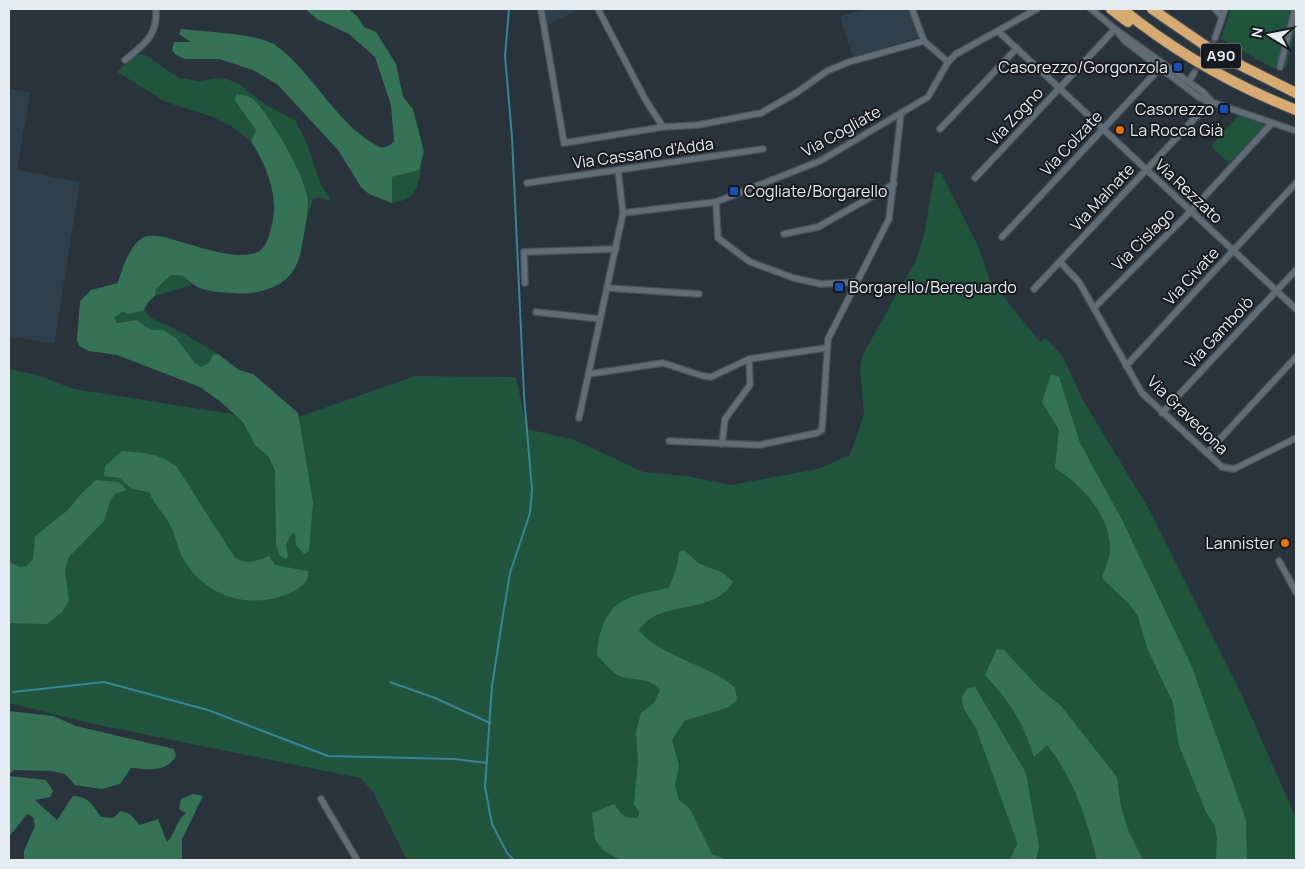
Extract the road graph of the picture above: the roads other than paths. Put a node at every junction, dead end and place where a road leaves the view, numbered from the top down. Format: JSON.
{"nodes":[{"id":1,"x":156,"y":9,"type":"edge"},
{"id":2,"x":541,"y":9,"type":"edge"},
{"id":3,"x":598,"y":9,"type":"edge"},
{"id":4,"x":912,"y":9,"type":"edge"},
{"id":5,"x":1038,"y":9,"type":"edge"},
{"id":6,"x":1092,"y":9,"type":"edge"},
{"id":7,"x":1111,"y":9,"type":"edge"},
{"id":8,"x":1122,"y":9,"type":"edge"},
{"id":9,"x":1152,"y":9,"type":"edge"},
{"id":10,"x":1215,"y":9,"type":"edge"},
{"id":11,"x":1225,"y":9,"type":"edge"},
{"id":12,"x":1295,"y":9,"type":"edge"},
{"id":13,"x":1222,"y":16,"type":"junction"},
{"id":14,"x":1115,"y":29,"type":"junction"},
{"id":15,"x":998,"y":31,"type":"junction"},
{"id":16,"x":1156,"y":35,"type":"junction"},
{"id":17,"x":1215,"y":38,"type":"tunnel mouth"},
{"id":18,"x":924,"y":41,"type":"junction"},
{"id":19,"x":1017,"y":48,"type":"junction"},
{"id":20,"x":125,"y":60,"type":"dead end"},
{"id":21,"x":948,"y":62,"type":"junction"},
{"id":22,"x":1280,"y":67,"type":"dead end"},
{"id":23,"x":1160,"y":68,"type":"junction"},
{"id":24,"x":1194,"y":73,"type":"tunnel mouth"},
{"id":25,"x":1189,"y":81,"type":"junction"},
{"id":26,"x":1060,"y":88,"type":"junction"},
{"id":27,"x":1296,"y":93,"type":"edge"},
{"id":28,"x":1211,"y":101,"type":"junction"},
{"id":29,"x":1296,"y":110,"type":"edge"},
{"id":30,"x":901,"y":113,"type":"junction"},
{"id":31,"x":1272,"y":123,"type":"junction"},
{"id":32,"x":663,"y":127,"type":"junction"},
{"id":33,"x":1104,"y":128,"type":"junction"},
{"id":34,"x":940,"y":129,"type":"dead end"},
{"id":35,"x":1296,"y":131,"type":"edge"},
{"id":36,"x":763,"y":149,"type":"dead end"},
{"id":37,"x":618,"y":170,"type":"junction"},
{"id":38,"x":1146,"y":170,"type":"junction"},
{"id":39,"x":975,"y":178,"type":"dead end"},
{"id":40,"x":527,"y":183,"type":"dead end"},
{"id":41,"x":1296,"y":183,"type":"edge"},
{"id":42,"x":894,"y":184,"type":"junction"},
{"id":43,"x":716,"y":202,"type":"junction"},
{"id":44,"x":1191,"y":211,"type":"junction"},
{"id":45,"x":623,"y":213,"type":"junction"},
{"id":46,"x":784,"y":234,"type":"dead end"},
{"id":47,"x":1002,"y":237,"type":"dead end"},
{"id":48,"x":616,"y":248,"type":"junction"},
{"id":49,"x":1233,"y":250,"type":"junction"},
{"id":50,"x":1060,"y":262,"type":"junction"},
{"id":51,"x":1296,"y":270,"type":"edge"},
{"id":52,"x":856,"y":282,"type":"junction"},
{"id":53,"x":525,"y":283,"type":"dead end"},
{"id":54,"x":607,"y":288,"type":"junction"},
{"id":55,"x":1034,"y":289,"type":"dead end"},
{"id":56,"x":1277,"y":291,"type":"junction"},
{"id":57,"x":699,"y":294,"type":"dead end"},
{"id":58,"x":1094,"y":308,"type":"junction"},
{"id":59,"x":1296,"y":309,"type":"edge"},
{"id":60,"x":536,"y":312,"type":"dead end"},
{"id":61,"x":600,"y":319,"type":"junction"},
{"id":62,"x":826,"y":348,"type":"junction"},
{"id":63,"x":1296,"y":357,"type":"edge"},
{"id":64,"x":749,"y":359,"type":"junction"},
{"id":65,"x":1126,"y":366,"type":"junction"},
{"id":66,"x":589,"y":374,"type":"junction"},
{"id":67,"x":1162,"y":413,"type":"junction"},
{"id":68,"x":579,"y":418,"type":"dead end"},
{"id":69,"x":1296,"y":438,"type":"edge"},
{"id":70,"x":669,"y":442,"type":"dead end"},
{"id":71,"x":722,"y":444,"type":"junction"},
{"id":72,"x":1207,"y":453,"type":"junction"},
{"id":73,"x":1279,"y":561,"type":"dead end"},
{"id":74,"x":1296,"y":592,"type":"edge"},
{"id":75,"x":321,"y":799,"type":"dead end"},
{"id":76,"x":357,"y":860,"type":"edge"}],
"edges":[{"from":1,"to":20,"type":"street"},
{"from":2,"to":32,"type":"street"},
{"from":3,"to":32,"type":"street"},
{"from":4,"to":18,"type":"street"},
{"from":5,"to":15,"type":"street","name":"Via Cogliate"},
{"from":6,"to":14,"type":"street"},
{"from":7,"to":16,"type":"highway"},
{"from":8,"to":16,"type":"highway","number":"A90"},
{"from":9,"to":27,"type":"highway","number":"A90"},
{"from":10,"to":13,"type":"street"},
{"from":11,"to":13,"type":"street"},
{"from":12,"to":22,"type":"street"},
{"from":13,"to":17,"type":"street"},
{"from":14,"to":23,"type":"street"},
{"from":14,"to":25,"type":"street"},
{"from":14,"to":26,"type":"street","name":"Via Zogno"},
{"from":15,"to":19,"type":"street","name":"Via Rezzato"},
{"from":15,"to":21,"type":"street","name":"Via Cogliate"},
{"from":16,"to":29,"type":"highway","number":"A90"},
{"from":18,"to":21,"type":"street"},
{"from":18,"to":32,"type":"street"},
{"from":19,"to":26,"type":"street","name":"Via Rezzato"},
{"from":19,"to":34,"type":"street"},
{"from":21,"to":30,"type":"street","name":"Via Cogliate"},
{"from":23,"to":28,"type":"street"},
{"from":23,"to":33,"type":"street","name":"Via Colzate"},
{"from":24,"to":25,"type":"street"},
{"from":25,"to":28,"type":"street"},
{"from":26,"to":33,"type":"street","name":"Via Rezzato"},
{"from":26,"to":39,"type":"street","name":"Via Zogno"},
{"from":28,"to":31,"type":"street"},
{"from":28,"to":38,"type":"street","name":"Via Malnate"},
{"from":30,"to":42,"type":"street"},
{"from":30,"to":43,"type":"street","name":"Via Cogliate"},
{"from":31,"to":35,"type":"street"},
{"from":31,"to":44,"type":"street","name":"Via Cislago"},
{"from":33,"to":38,"type":"street","name":"Via Rezzato"},
{"from":33,"to":47,"type":"street","name":"Via Colzate"},
{"from":36,"to":37,"type":"street","name":"Via Cassano d'Adda"},
{"from":37,"to":40,"type":"street","name":"Via Cassano d'Adda"},
{"from":37,"to":45,"type":"street"},
{"from":38,"to":44,"type":"street","name":"Via Rezzato"},
{"from":38,"to":50,"type":"street","name":"Via Malnate"},
{"from":41,"to":49,"type":"street","name":"Via Civate"},
{"from":42,"to":46,"type":"street"},
{"from":42,"to":52,"type":"street"},
{"from":43,"to":45,"type":"street","name":"Via Cogliate"},
{"from":43,"to":52,"type":"street"},
{"from":44,"to":49,"type":"street","name":"Via Rezzato"},
{"from":44,"to":58,"type":"street","name":"Via Cislago"},
{"from":45,"to":48,"type":"street"},
{"from":48,"to":53,"type":"street"},
{"from":48,"to":54,"type":"street"},
{"from":49,"to":56,"type":"street","name":"Via Rezzato"},
{"from":49,"to":65,"type":"street","name":"Via Civate"},
{"from":50,"to":55,"type":"street","name":"Via Malnate"},
{"from":50,"to":58,"type":"street","name":"Via Gravedona"},
{"from":51,"to":56,"type":"street","name":"Via Gambolò"},
{"from":52,"to":62,"type":"street"},
{"from":54,"to":57,"type":"street"},
{"from":54,"to":61,"type":"street"},
{"from":56,"to":59,"type":"street","name":"Via Rezzato"},
{"from":56,"to":67,"type":"street","name":"Via Gambolò"},
{"from":58,"to":65,"type":"street","name":"Via Gravedona"},
{"from":60,"to":61,"type":"street"},
{"from":61,"to":66,"type":"street"},
{"from":62,"to":64,"type":"street"},
{"from":62,"to":71,"type":"street"},
{"from":63,"to":72,"type":"street"},
{"from":64,"to":66,"type":"street"},
{"from":64,"to":71,"type":"street"},
{"from":65,"to":67,"type":"street","name":"Via Gravedona"},
{"from":66,"to":68,"type":"street"},
{"from":67,"to":72,"type":"street","name":"Via Gravedona"},
{"from":69,"to":72,"type":"street","name":"Via Gravedona"},
{"from":70,"to":71,"type":"street"},
{"from":73,"to":74,"type":"street"},
{"from":75,"to":76,"type":"street"}]}
